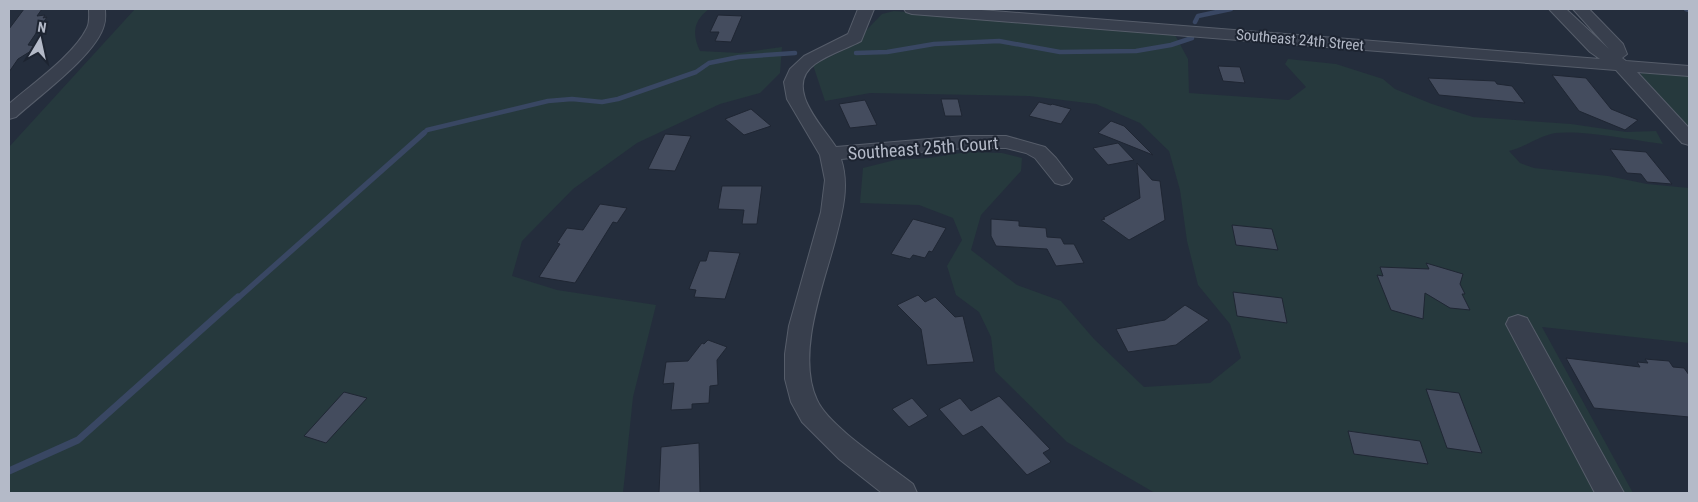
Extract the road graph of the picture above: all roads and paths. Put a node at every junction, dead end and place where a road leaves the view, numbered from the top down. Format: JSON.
{"nodes":[{"id":1,"x":97,"y":9,"type":"edge"},
{"id":2,"x":866,"y":9,"type":"edge"},
{"id":3,"x":912,"y":9,"type":"edge"},
{"id":4,"x":1557,"y":9,"type":"edge"},
{"id":5,"x":1581,"y":9,"type":"edge"},
{"id":6,"x":1095,"y":16,"type":"edge"},
{"id":7,"x":1621,"y":65,"type":"junction"},
{"id":8,"x":1689,"y":71,"type":"edge"},
{"id":9,"x":9,"y":113,"type":"edge"},
{"id":10,"x":1689,"y":139,"type":"edge"},
{"id":11,"x":830,"y":154,"type":"junction"},
{"id":12,"x":1062,"y":178,"type":"dead end"},
{"id":13,"x":1518,"y":324,"type":"dead end"},
{"id":14,"x":903,"y":493,"type":"edge"},
{"id":15,"x":1610,"y":493,"type":"edge"}],
"edges":[{"from":1,"to":9,"type":"street"},
{"from":2,"to":11,"type":"street"},
{"from":3,"to":6,"type":"street","name":"Southeast 24th Street"},
{"from":4,"to":7,"type":"street"},
{"from":5,"to":7,"type":"street"},
{"from":6,"to":7,"type":"street","name":"Southeast 24th Street"},
{"from":7,"to":8,"type":"street","name":"Southeast 24th Street"},
{"from":7,"to":10,"type":"street"},
{"from":11,"to":12,"type":"street","name":"Southeast 25th Court"},
{"from":11,"to":14,"type":"street"},
{"from":13,"to":15,"type":"street"}]}
